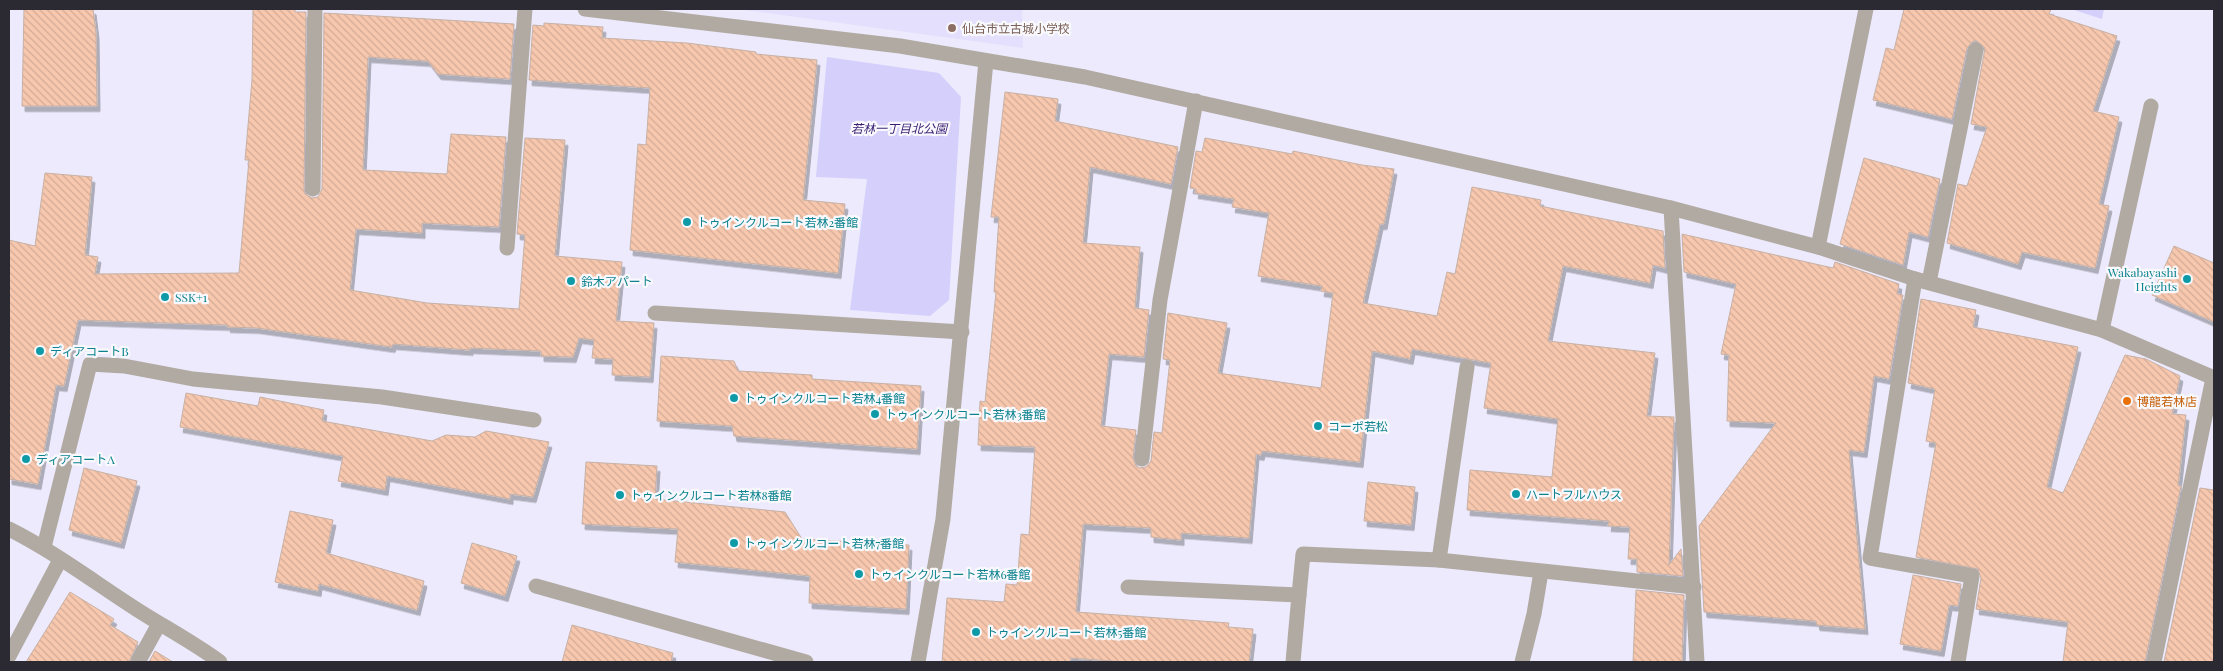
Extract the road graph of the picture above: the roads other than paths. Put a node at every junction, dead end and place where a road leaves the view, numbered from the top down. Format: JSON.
{"nodes":[{"id":1,"x":315,"y":9,"type":"edge"},
{"id":2,"x":525,"y":9,"type":"edge"},
{"id":3,"x":585,"y":9,"type":"edge"},
{"id":4,"x":1866,"y":9,"type":"edge"},
{"id":5,"x":1976,"y":50,"type":"dead end"},
{"id":6,"x":986,"y":61,"type":"junction"},
{"id":7,"x":1196,"y":101,"type":"junction"},
{"id":8,"x":2152,"y":106,"type":"dead end"},
{"id":9,"x":313,"y":189,"type":"dead end"},
{"id":10,"x":1672,"y":208,"type":"junction"},
{"id":11,"x":1818,"y":247,"type":"junction"},
{"id":12,"x":507,"y":248,"type":"dead end"},
{"id":13,"x":1922,"y":281,"type":"junction"},
{"id":14,"x":655,"y":314,"type":"dead end"},
{"id":15,"x":2102,"y":330,"type":"junction"},
{"id":16,"x":962,"y":332,"type":"junction"},
{"id":17,"x":1467,"y":366,"type":"dead end"},
{"id":18,"x":2214,"y":378,"type":"edge"},
{"id":19,"x":534,"y":420,"type":"dead end"},
{"id":20,"x":1142,"y":459,"type":"dead end"},
{"id":21,"x":9,"y":529,"type":"edge"},
{"id":22,"x":44,"y":547,"type":"junction"},
{"id":23,"x":60,"y":560,"type":"junction"},
{"id":24,"x":1439,"y":560,"type":"junction"},
{"id":25,"x":1541,"y":572,"type":"junction"},
{"id":26,"x":536,"y":586,"type":"dead end"},
{"id":27,"x":1128,"y":586,"type":"dead end"},
{"id":28,"x":1694,"y":587,"type":"junction"},
{"id":29,"x":1299,"y":595,"type":"junction"},
{"id":30,"x":159,"y":624,"type":"junction"},
{"id":31,"x":9,"y":656,"type":"edge"},
{"id":32,"x":138,"y":662,"type":"edge"},
{"id":33,"x":220,"y":662,"type":"edge"},
{"id":34,"x":806,"y":662,"type":"edge"},
{"id":35,"x":918,"y":662,"type":"edge"},
{"id":36,"x":1293,"y":662,"type":"edge"},
{"id":37,"x":1522,"y":662,"type":"edge"},
{"id":38,"x":1697,"y":662,"type":"edge"},
{"id":39,"x":1958,"y":662,"type":"edge"},
{"id":40,"x":2154,"y":662,"type":"edge"}],
"edges":[{"from":1,"to":9,"type":"street"},
{"from":2,"to":12,"type":"street"},
{"from":3,"to":6,"type":"street"},
{"from":4,"to":11,"type":"street"},
{"from":5,"to":13,"type":"street"},
{"from":6,"to":7,"type":"street"},
{"from":6,"to":16,"type":"street"},
{"from":7,"to":10,"type":"street"},
{"from":7,"to":20,"type":"street"},
{"from":8,"to":15,"type":"street"},
{"from":10,"to":11,"type":"street"},
{"from":10,"to":28,"type":"street"},
{"from":11,"to":13,"type":"street"},
{"from":13,"to":15,"type":"street"},
{"from":13,"to":39,"type":"street"},
{"from":14,"to":16,"type":"street"},
{"from":15,"to":18,"type":"street"},
{"from":16,"to":35,"type":"street"},
{"from":17,"to":24,"type":"street"},
{"from":18,"to":40,"type":"street"},
{"from":19,"to":22,"type":"street"},
{"from":21,"to":22,"type":"street"},
{"from":22,"to":23,"type":"street"},
{"from":23,"to":30,"type":"street"},
{"from":23,"to":31,"type":"street"},
{"from":24,"to":25,"type":"street"},
{"from":24,"to":29,"type":"street"},
{"from":25,"to":28,"type":"street"},
{"from":25,"to":37,"type":"street"},
{"from":26,"to":34,"type":"street"},
{"from":27,"to":29,"type":"street"},
{"from":28,"to":38,"type":"street"},
{"from":29,"to":36,"type":"street"},
{"from":30,"to":32,"type":"street"},
{"from":30,"to":33,"type":"street"}]}
